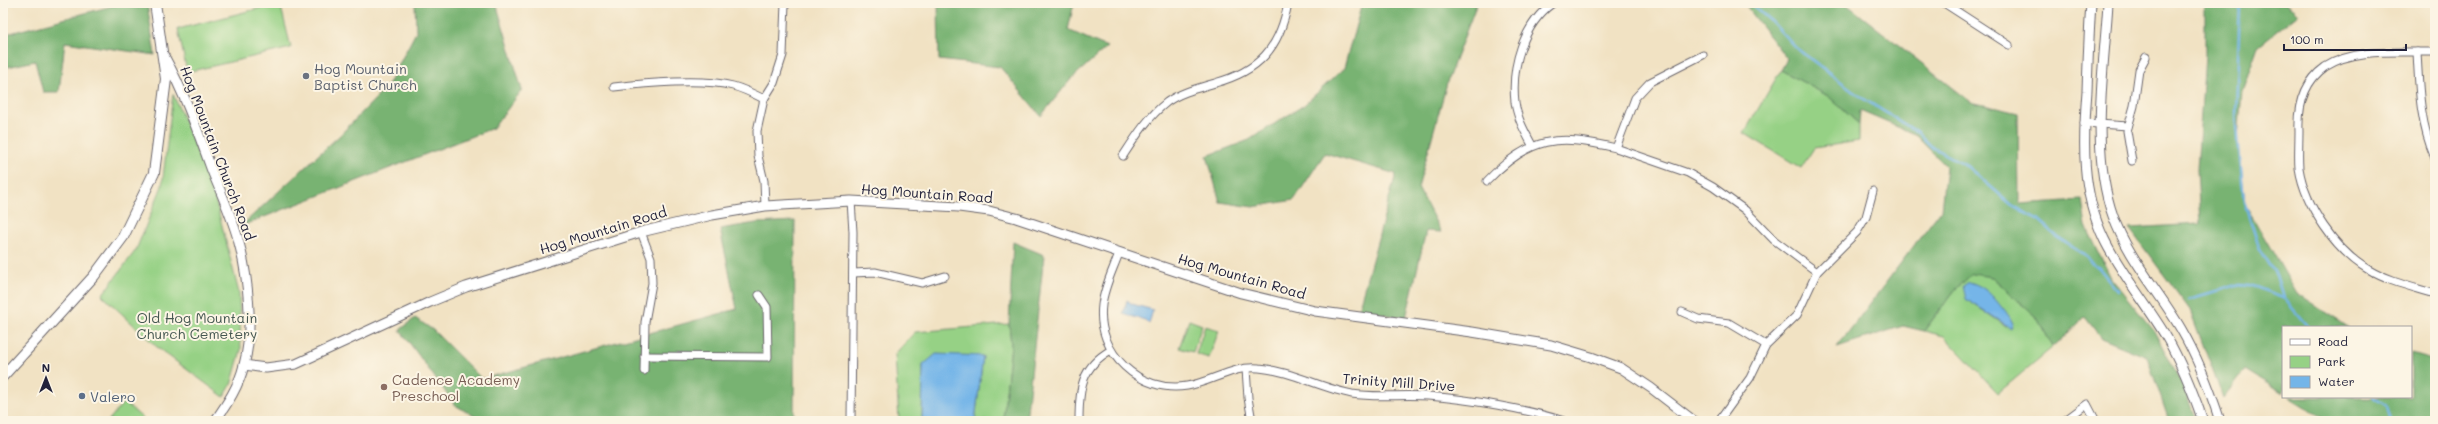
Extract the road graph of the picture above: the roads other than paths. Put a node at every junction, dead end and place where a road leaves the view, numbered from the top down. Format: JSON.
{"nodes":[{"id":1,"x":156,"y":3,"type":"edge"},
{"id":2,"x":785,"y":3,"type":"edge"},
{"id":3,"x":1288,"y":3,"type":"edge"},
{"id":4,"x":1552,"y":3,"type":"edge"},
{"id":5,"x":1944,"y":3,"type":"edge"},
{"id":6,"x":2091,"y":3,"type":"edge"},
{"id":7,"x":2108,"y":3,"type":"edge"},
{"id":8,"x":2009,"y":45,"type":"dead end"},
{"id":9,"x":2417,"y":52,"type":"junction"},
{"id":10,"x":2435,"y":52,"type":"edge"},
{"id":11,"x":1703,"y":54,"type":"dead end"},
{"id":12,"x":164,"y":56,"type":"junction"},
{"id":13,"x":2146,"y":57,"type":"dead end"},
{"id":14,"x":614,"y":87,"type":"dead end"},
{"id":15,"x":764,"y":99,"type":"junction"},
{"id":16,"x":2084,"y":123,"type":"junction"},
{"id":17,"x":2101,"y":124,"type":"junction"},
{"id":18,"x":2128,"y":126,"type":"junction"},
{"id":19,"x":1532,"y":145,"type":"junction"},
{"id":20,"x":1616,"y":148,"type":"junction"},
{"id":21,"x":1123,"y":156,"type":"dead end"},
{"id":22,"x":2435,"y":158,"type":"edge"},
{"id":23,"x":2132,"y":161,"type":"dead end"},
{"id":24,"x":1487,"y":181,"type":"dead end"},
{"id":25,"x":1874,"y":191,"type":"dead end"},
{"id":26,"x":851,"y":202,"type":"junction"},
{"id":27,"x":765,"y":206,"type":"junction"},
{"id":28,"x":641,"y":232,"type":"junction"},
{"id":29,"x":1119,"y":253,"type":"junction"},
{"id":30,"x":1817,"y":272,"type":"junction"},
{"id":31,"x":853,"y":273,"type":"junction"},
{"id":32,"x":945,"y":276,"type":"dead end"},
{"id":33,"x":2435,"y":294,"type":"edge"},
{"id":34,"x":759,"y":295,"type":"dead end"},
{"id":35,"x":1682,"y":312,"type":"dead end"},
{"id":36,"x":1766,"y":345,"type":"junction"},
{"id":37,"x":1111,"y":350,"type":"junction"},
{"id":38,"x":644,"y":356,"type":"junction"},
{"id":39,"x":244,"y":365,"type":"junction"},
{"id":40,"x":1246,"y":369,"type":"junction"},
{"id":41,"x":644,"y":371,"type":"dead end"},
{"id":42,"x":3,"y":376,"type":"edge"},
{"id":43,"x":215,"y":421,"type":"edge"},
{"id":44,"x":851,"y":421,"type":"edge"},
{"id":45,"x":1079,"y":421,"type":"edge"},
{"id":46,"x":1252,"y":421,"type":"edge"},
{"id":47,"x":1564,"y":421,"type":"edge"},
{"id":48,"x":1694,"y":421,"type":"edge"},
{"id":49,"x":1719,"y":421,"type":"edge"},
{"id":50,"x":2064,"y":421,"type":"edge"},
{"id":51,"x":2096,"y":421,"type":"edge"},
{"id":52,"x":2203,"y":421,"type":"edge"},
{"id":53,"x":2220,"y":421,"type":"edge"}],
"edges":[{"from":1,"to":12,"type":"main road"},
{"from":2,"to":15,"type":"street"},
{"from":3,"to":21,"type":"street"},
{"from":4,"to":19,"type":"street"},
{"from":5,"to":8,"type":"street"},
{"from":6,"to":16,"type":"street"},
{"from":7,"to":17,"type":"street"},
{"from":9,"to":10,"type":"street"},
{"from":9,"to":22,"type":"street"},
{"from":9,"to":33,"type":"street"},
{"from":11,"to":20,"type":"street"},
{"from":12,"to":39,"type":"street","name":"Hog Mountain Church Road"},
{"from":12,"to":42,"type":"main road"},
{"from":13,"to":18,"type":"street"},
{"from":14,"to":15,"type":"street"},
{"from":15,"to":27,"type":"street"},
{"from":16,"to":17,"type":"street"},
{"from":16,"to":52,"type":"street"},
{"from":17,"to":18,"type":"street"},
{"from":17,"to":53,"type":"street"},
{"from":18,"to":23,"type":"street"},
{"from":19,"to":20,"type":"street"},
{"from":19,"to":24,"type":"street"},
{"from":20,"to":30,"type":"street"},
{"from":25,"to":30,"type":"street"},
{"from":26,"to":27,"type":"street","name":"Hog Mountain Road"},
{"from":26,"to":29,"type":"street","name":"Hog Mountain Road"},
{"from":26,"to":31,"type":"street"},
{"from":27,"to":28,"type":"street","name":"Hog Mountain Road"},
{"from":28,"to":38,"type":"street"},
{"from":28,"to":39,"type":"street","name":"Hog Mountain Road"},
{"from":29,"to":37,"type":"street","name":"Trinity Mill Drive"},
{"from":29,"to":48,"type":"street","name":"Hog Mountain Road"},
{"from":30,"to":36,"type":"street"},
{"from":31,"to":32,"type":"street"},
{"from":31,"to":44,"type":"street"},
{"from":34,"to":38,"type":"street"},
{"from":35,"to":36,"type":"street"},
{"from":36,"to":49,"type":"street"},
{"from":37,"to":40,"type":"street","name":"Trinity Mill Drive"},
{"from":37,"to":45,"type":"street"},
{"from":38,"to":41,"type":"street"},
{"from":39,"to":43,"type":"street","name":"Hog Mountain Church Road"},
{"from":40,"to":46,"type":"street"},
{"from":40,"to":47,"type":"street","name":"Trinity Mill Drive"},
{"from":50,"to":51,"type":"street"}]}
